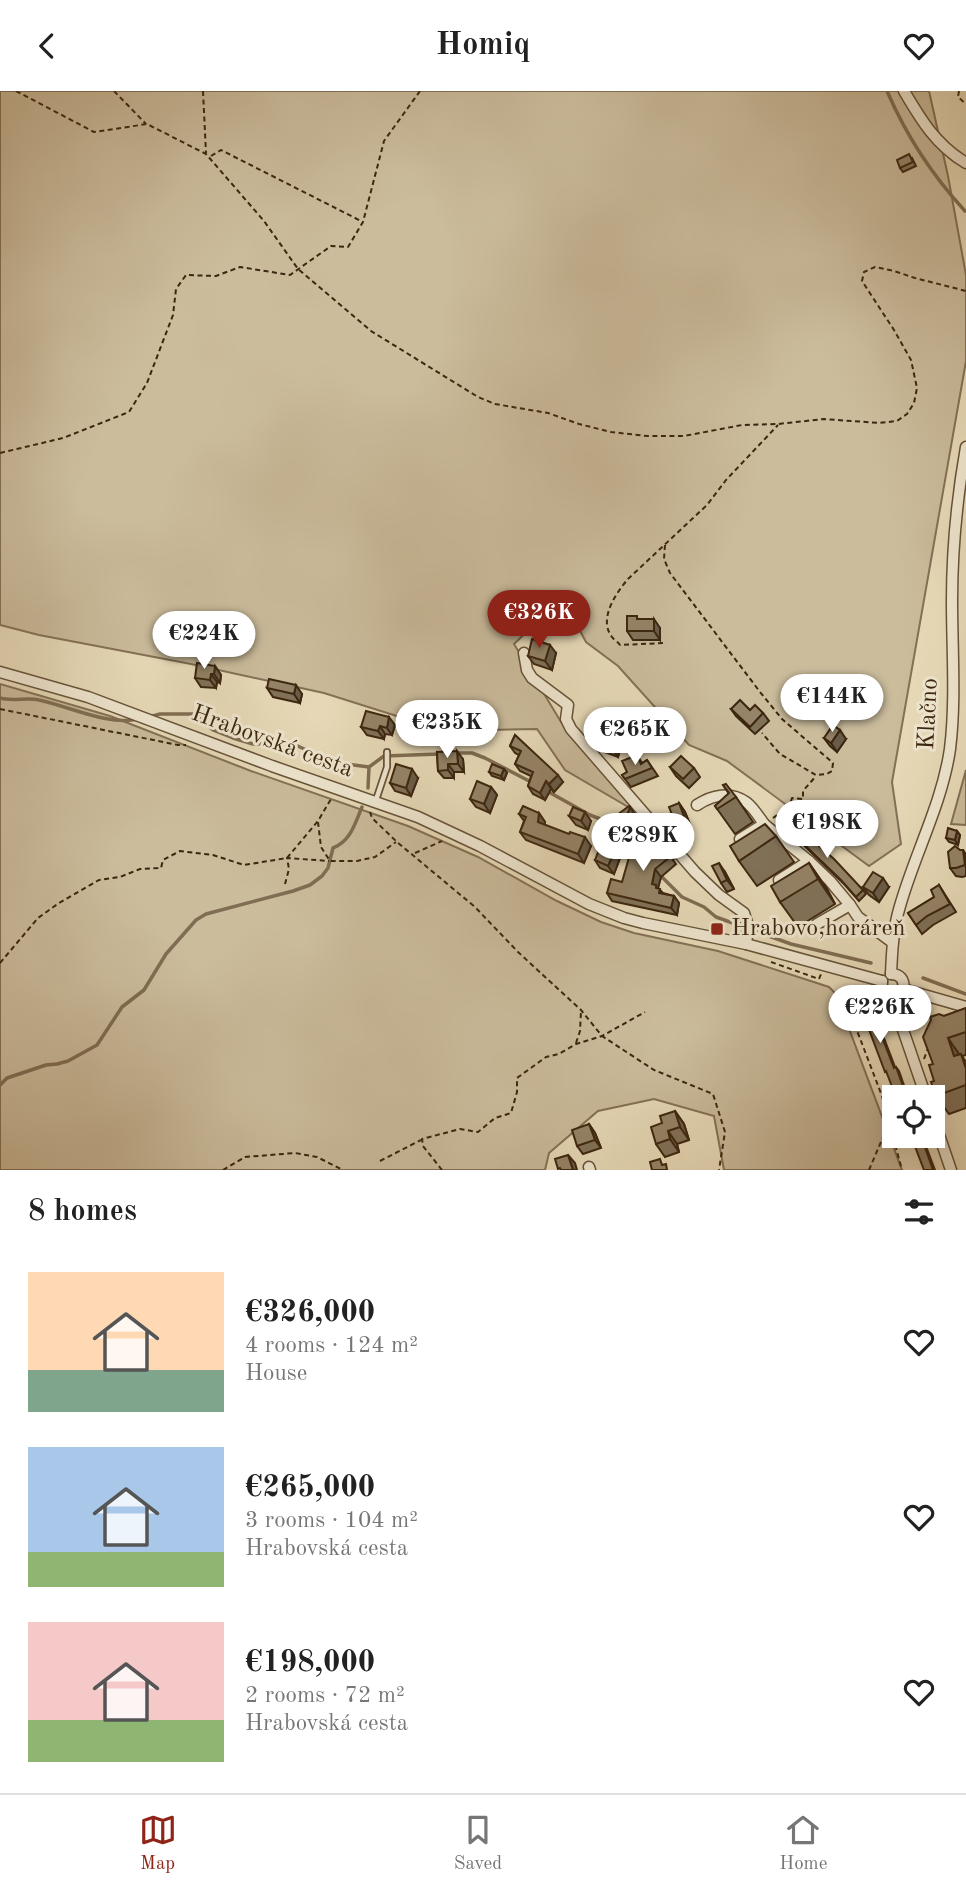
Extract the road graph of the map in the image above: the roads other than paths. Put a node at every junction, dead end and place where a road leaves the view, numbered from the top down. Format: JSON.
{"nodes":[{"id":1,"x":904,"y":91,"type":"edge"},
{"id":2,"x":966,"y":163,"type":"edge"},
{"id":3,"x":966,"y":447,"type":"edge"},
{"id":4,"x":524,"y":653,"type":"dead end"},
{"id":5,"x":0,"y":672,"type":"edge"},
{"id":6,"x":387,"y":752,"type":"dead end"},
{"id":7,"x":372,"y":804,"type":"junction"},
{"id":8,"x":697,"y":805,"type":"dead end"},
{"id":9,"x":764,"y":824,"type":"junction"},
{"id":10,"x":740,"y":839,"type":"edge"},
{"id":11,"x":809,"y":861,"type":"junction"},
{"id":12,"x":779,"y":880,"type":"edge"},
{"id":13,"x":850,"y":905,"type":"junction"},
{"id":14,"x":817,"y":924,"type":"dead end"},
{"id":15,"x":747,"y":935,"type":"junction"},
{"id":16,"x":892,"y":942,"type":"junction"},
{"id":17,"x":891,"y":974,"type":"junction"},
{"id":18,"x":882,"y":981,"type":"junction"},
{"id":19,"x":903,"y":989,"type":"junction"},
{"id":20,"x":895,"y":997,"type":"junction"},
{"id":21,"x":966,"y":1007,"type":"edge"},
{"id":22,"x":922,"y":1085,"type":"edge"},
{"id":23,"x":944,"y":1148,"type":"edge"},
{"id":24,"x":951,"y":1170,"type":"edge"}],
"edges":[{"from":1,"to":2,"type":"street"},
{"from":3,"to":16,"type":"street","name":"Klačno"},
{"from":4,"to":15,"type":"street"},
{"from":5,"to":7,"type":"street","name":"Hrabovská cesta"},
{"from":6,"to":7,"type":"lane"},
{"from":7,"to":15,"type":"street","name":"Hrabovská cesta"},
{"from":8,"to":9,"type":"street"},
{"from":9,"to":10,"type":"street"},
{"from":9,"to":11,"type":"street"},
{"from":11,"to":12,"type":"street"},
{"from":11,"to":13,"type":"street"},
{"from":13,"to":14,"type":"street"},
{"from":13,"to":16,"type":"street"},
{"from":15,"to":18,"type":"street","name":"Hrabovská cesta"},
{"from":16,"to":17,"type":"street","name":"Klačno"},
{"from":17,"to":18,"type":"street"},
{"from":17,"to":19,"type":"street"},
{"from":18,"to":20,"type":"street"},
{"from":19,"to":20,"type":"street"},
{"from":19,"to":21,"type":"street"},
{"from":20,"to":22,"type":"street"},
{"from":23,"to":24,"type":"street"}]}
